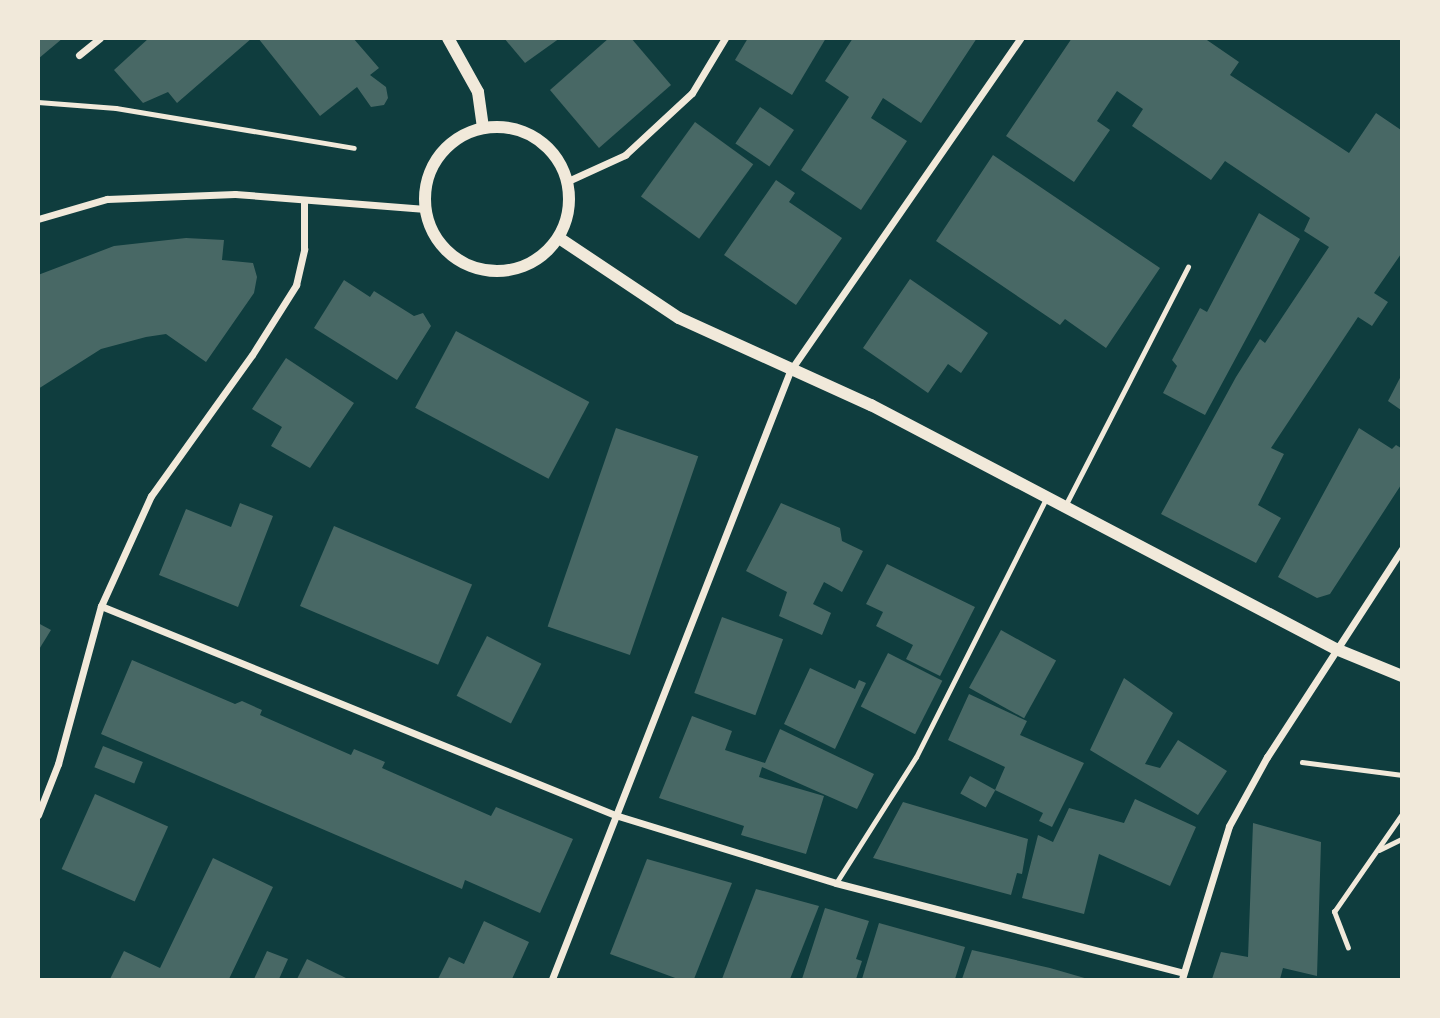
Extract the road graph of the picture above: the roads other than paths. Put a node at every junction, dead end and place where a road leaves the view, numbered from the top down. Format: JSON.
{"nodes":[{"id":1,"x":100,"y":38,"type":"edge"},
{"id":2,"x":448,"y":38,"type":"edge"},
{"id":3,"x":725,"y":38,"type":"edge"},
{"id":4,"x":1021,"y":38,"type":"edge"},
{"id":5,"x":79,"y":55,"type":"dead end"},
{"id":6,"x":483,"y":127,"type":"junction"},
{"id":7,"x":568,"y":181,"type":"junction"},
{"id":8,"x":304,"y":200,"type":"junction"},
{"id":9,"x":425,"y":209,"type":"junction"},
{"id":10,"x":38,"y":219,"type":"edge"},
{"id":11,"x":559,"y":237,"type":"junction"},
{"id":12,"x":1188,"y":267,"type":"dead end"},
{"id":13,"x":790,"y":371,"type":"junction"},
{"id":14,"x":1047,"y":494,"type":"junction"},
{"id":15,"x":1066,"y":504,"type":"junction"},
{"id":16,"x":1402,"y":549,"type":"edge"},
{"id":17,"x":101,"y":606,"type":"junction"},
{"id":18,"x":1336,"y":649,"type":"junction"},
{"id":19,"x":1402,"y":676,"type":"edge"},
{"id":20,"x":38,"y":815,"type":"edge"},
{"id":21,"x":615,"y":815,"type":"junction"},
{"id":22,"x":836,"y":883,"type":"junction"},
{"id":23,"x":1182,"y":976,"type":"edge"},
{"id":24,"x":552,"y":979,"type":"edge"}],
"edges":[{"from":1,"to":5,"type":"street"},
{"from":2,"to":6,"type":"street"},
{"from":3,"to":7,"type":"street"},
{"from":4,"to":13,"type":"street"},
{"from":6,"to":7,"type":"street"},
{"from":6,"to":9,"type":"street"},
{"from":7,"to":11,"type":"street"},
{"from":8,"to":9,"type":"street"},
{"from":8,"to":10,"type":"street"},
{"from":8,"to":17,"type":"street"},
{"from":9,"to":11,"type":"street"},
{"from":11,"to":13,"type":"street"},
{"from":12,"to":15,"type":"lane"},
{"from":13,"to":14,"type":"street"},
{"from":13,"to":21,"type":"street"},
{"from":14,"to":15,"type":"street"},
{"from":14,"to":22,"type":"lane"},
{"from":15,"to":18,"type":"street"},
{"from":16,"to":18,"type":"street"},
{"from":17,"to":20,"type":"street"},
{"from":17,"to":21,"type":"street"},
{"from":18,"to":19,"type":"street"},
{"from":18,"to":23,"type":"street"},
{"from":21,"to":22,"type":"street"},
{"from":21,"to":24,"type":"street"},
{"from":22,"to":23,"type":"street"}]}
